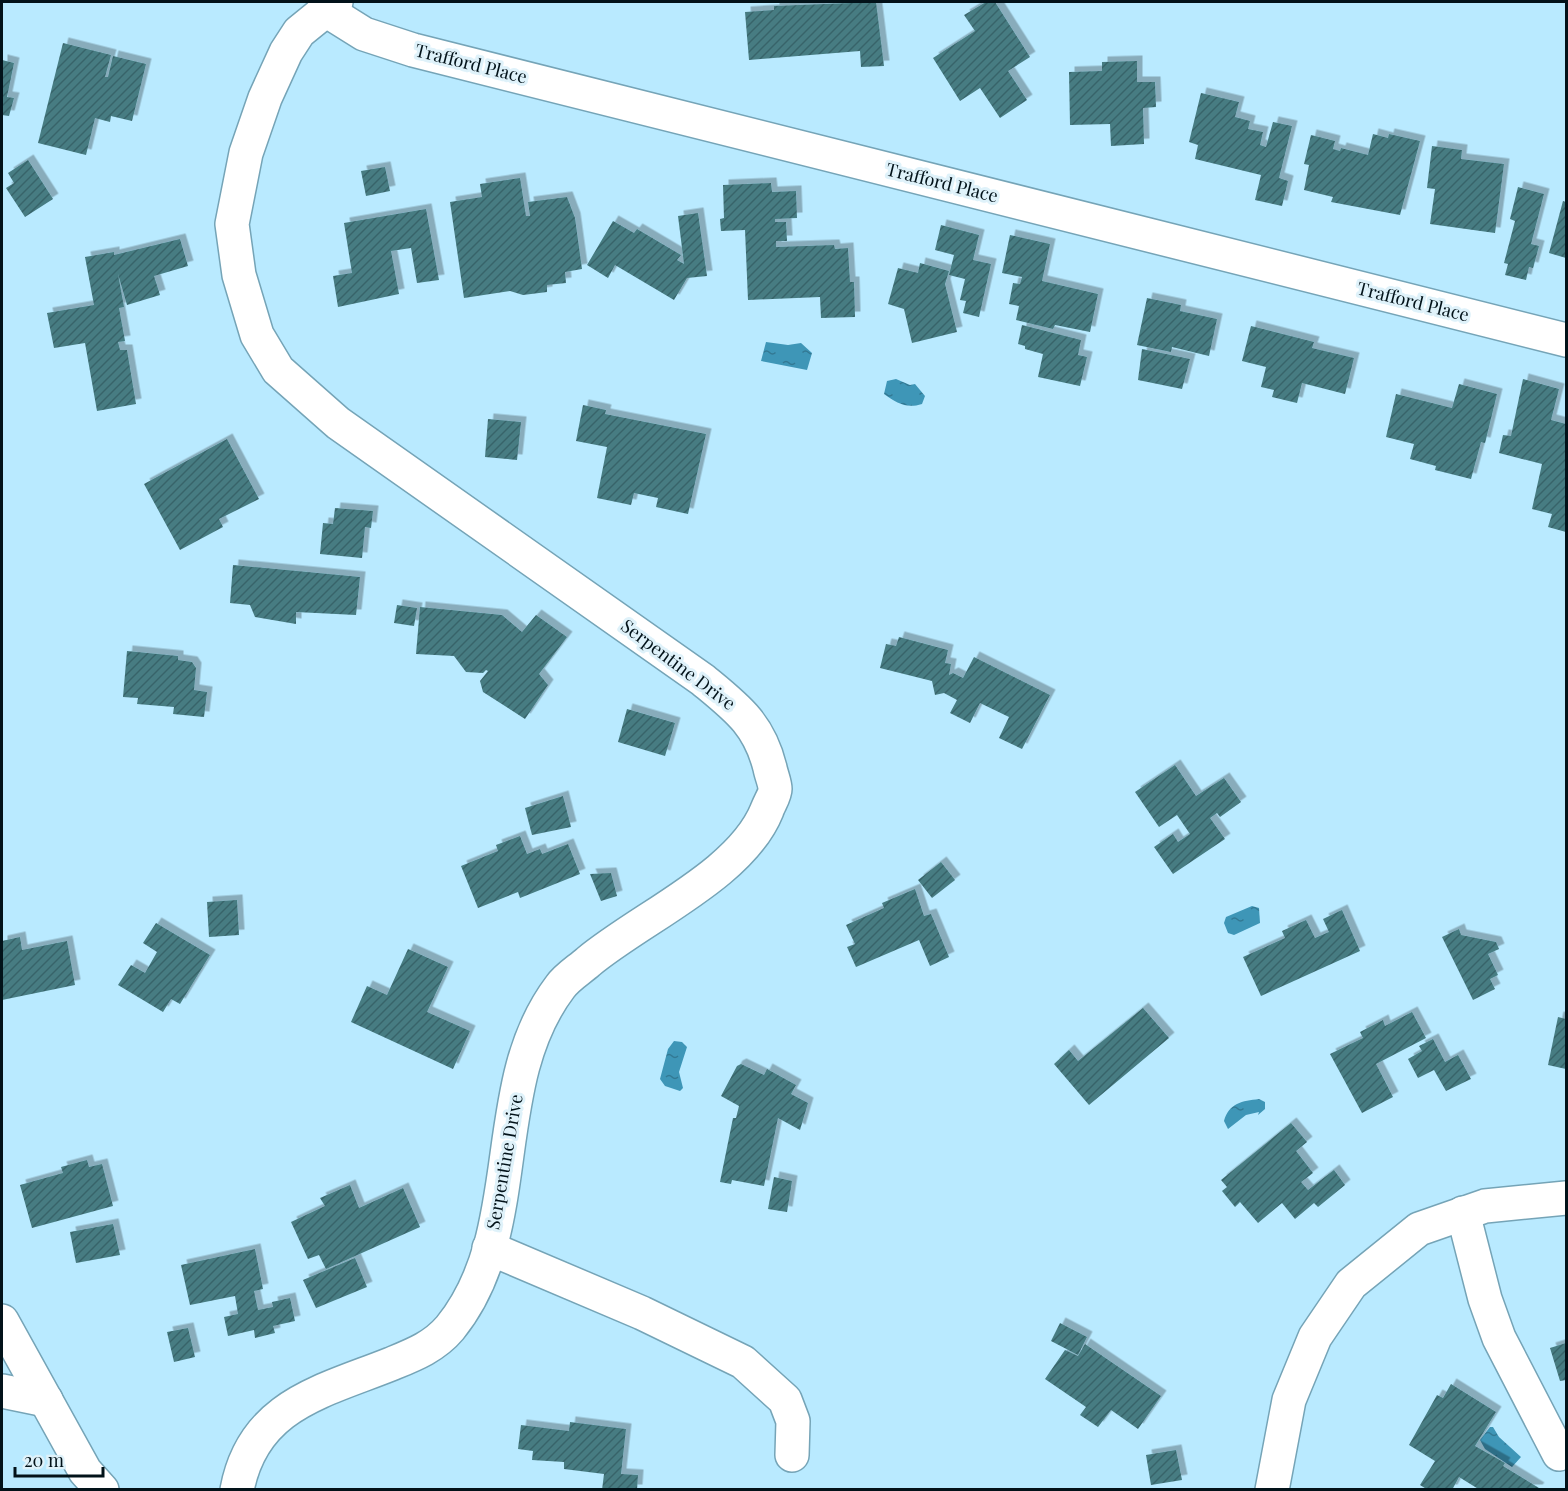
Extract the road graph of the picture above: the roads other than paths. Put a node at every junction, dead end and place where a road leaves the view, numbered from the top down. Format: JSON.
{"nodes":[{"id":1,"x":330,"y":5,"type":"edge"},
{"id":2,"x":1566,"y":340,"type":"edge"},
{"id":3,"x":1566,"y":1198,"type":"edge"},
{"id":4,"x":1463,"y":1213,"type":"junction"},
{"id":5,"x":489,"y":1248,"type":"junction"},
{"id":6,"x":2,"y":1321,"type":"edge"},
{"id":7,"x":2,"y":1391,"type":"edge"},
{"id":8,"x":46,"y":1400,"type":"junction"},
{"id":9,"x":1559,"y":1454,"type":"dead end"},
{"id":10,"x":792,"y":1455,"type":"dead end"},
{"id":11,"x":102,"y":1490,"type":"edge"},
{"id":12,"x":237,"y":1490,"type":"edge"},
{"id":13,"x":1272,"y":1490,"type":"edge"}],
"edges":[{"from":1,"to":2,"type":"street","name":"Trafford Place"},
{"from":1,"to":5,"type":"street","name":"Serpentine Drive"},
{"from":3,"to":4,"type":"street"},
{"from":4,"to":9,"type":"street"},
{"from":4,"to":13,"type":"street"},
{"from":5,"to":10,"type":"street"},
{"from":5,"to":12,"type":"street","name":"Serpentine Drive"},
{"from":6,"to":8,"type":"street"},
{"from":7,"to":8,"type":"street"},
{"from":8,"to":11,"type":"street"}]}
